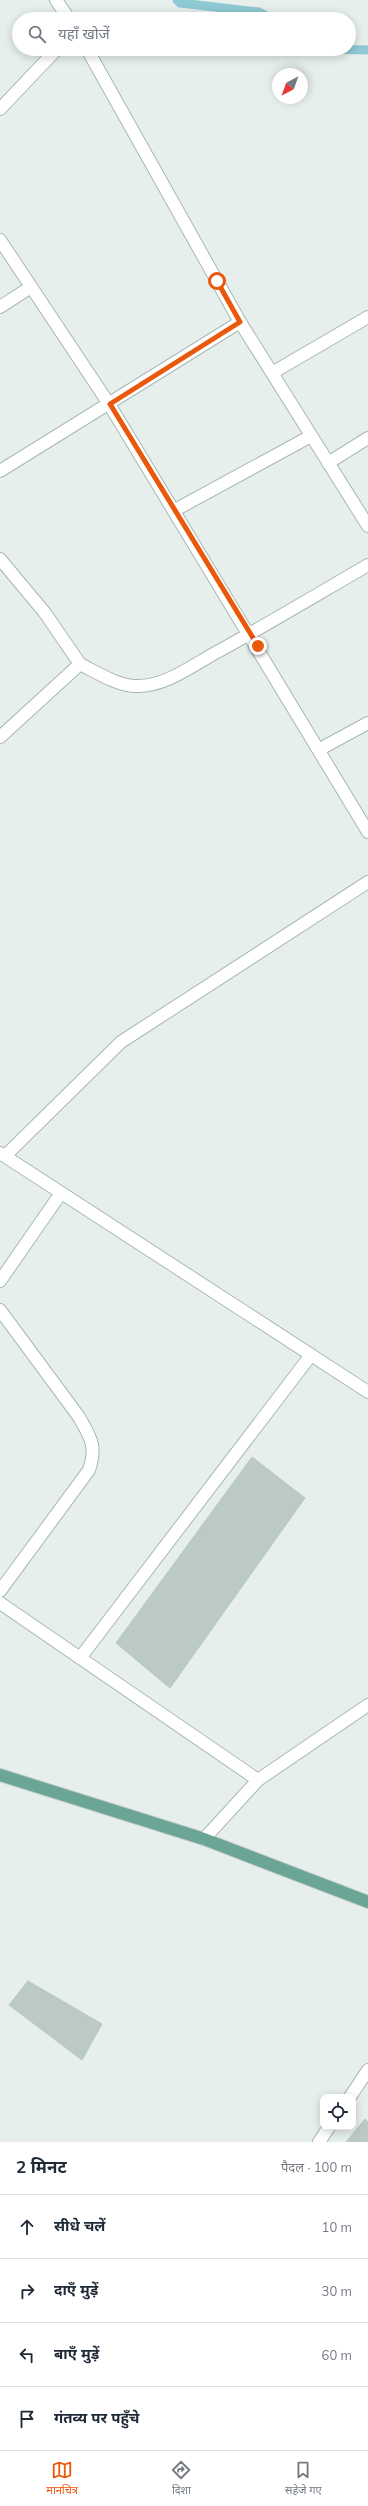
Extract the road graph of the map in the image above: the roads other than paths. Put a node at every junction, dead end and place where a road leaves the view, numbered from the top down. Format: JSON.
{"nodes":[{"id":1,"x":56,"y":0,"type":"edge"},
{"id":2,"x":64,"y":12,"type":"edge"},
{"id":3,"x":50,"y":56,"type":"edge"},
{"id":4,"x":91,"y":56,"type":"edge"},
{"id":5,"x":0,"y":109,"type":"edge"},
{"id":6,"x":0,"y":240,"type":"edge"},
{"id":7,"x":31,"y":287,"type":"junction"},
{"id":8,"x":0,"y":307,"type":"edge"},
{"id":9,"x":368,"y":317,"type":"edge"},
{"id":10,"x":240,"y":322,"type":"junction"},
{"id":11,"x":272,"y":373,"type":"junction"},
{"id":12,"x":110,"y":404,"type":"junction"},
{"id":13,"x":311,"y":436,"type":"junction"},
{"id":14,"x":368,"y":438,"type":"edge"},
{"id":15,"x":328,"y":463,"type":"junction"},
{"id":16,"x":0,"y":471,"type":"edge"},
{"id":17,"x":175,"y":510,"type":"junction"},
{"id":18,"x":368,"y":526,"type":"edge"},
{"id":19,"x":0,"y":559,"type":"edge"},
{"id":20,"x":368,"y":565,"type":"edge"},
{"id":21,"x":250,"y":633,"type":"junction"},
{"id":22,"x":80,"y":664,"type":"junction"},
{"id":23,"x":368,"y":723,"type":"edge"},
{"id":24,"x":3,"y":729,"type":"edge"},
{"id":25,"x":320,"y":749,"type":"junction"},
{"id":26,"x":368,"y":832,"type":"edge"},
{"id":27,"x":368,"y":882,"type":"edge"},
{"id":28,"x":2,"y":1154,"type":"edge"},
{"id":29,"x":61,"y":1193,"type":"junction"},
{"id":30,"x":0,"y":1281,"type":"edge"},
{"id":31,"x":0,"y":1310,"type":"edge"},
{"id":32,"x":311,"y":1356,"type":"junction"},
{"id":33,"x":368,"y":1392,"type":"edge"},
{"id":34,"x":0,"y":1591,"type":"edge"},
{"id":35,"x":0,"y":1603,"type":"edge"},
{"id":36,"x":80,"y":1658,"type":"junction"},
{"id":37,"x":368,"y":1705,"type":"edge"},
{"id":38,"x":0,"y":1775,"type":"edge"},
{"id":39,"x":258,"y":1780,"type":"junction"},
{"id":40,"x":204,"y":1839,"type":"junction"},
{"id":41,"x":368,"y":1902,"type":"edge"},
{"id":42,"x":368,"y":2070,"type":"edge"},
{"id":43,"x":352,"y":2094,"type":"edge"},
{"id":44,"x":327,"y":2130,"type":"edge"},
{"id":45,"x":319,"y":2142,"type":"edge"}],
"edges":[{"from":1,"to":2,"type":"street"},
{"from":3,"to":5,"type":"street"},
{"from":4,"to":10,"type":"street"},
{"from":6,"to":7,"type":"street"},
{"from":7,"to":8,"type":"street"},
{"from":7,"to":12,"type":"street"},
{"from":9,"to":11,"type":"street"},
{"from":10,"to":11,"type":"street"},
{"from":10,"to":12,"type":"street"},
{"from":11,"to":13,"type":"street"},
{"from":12,"to":16,"type":"street"},
{"from":12,"to":17,"type":"street"},
{"from":13,"to":15,"type":"street"},
{"from":13,"to":17,"type":"street"},
{"from":14,"to":15,"type":"street"},
{"from":15,"to":18,"type":"street"},
{"from":17,"to":21,"type":"street"},
{"from":19,"to":22,"type":"street"},
{"from":20,"to":21,"type":"street"},
{"from":21,"to":22,"type":"street"},
{"from":21,"to":25,"type":"street"},
{"from":22,"to":24,"type":"street"},
{"from":23,"to":25,"type":"street"},
{"from":25,"to":26,"type":"street"},
{"from":27,"to":28,"type":"street"},
{"from":28,"to":29,"type":"street"},
{"from":29,"to":30,"type":"street"},
{"from":29,"to":32,"type":"street"},
{"from":31,"to":34,"type":"street"},
{"from":32,"to":33,"type":"street"},
{"from":32,"to":36,"type":"street"},
{"from":35,"to":36,"type":"street"},
{"from":36,"to":39,"type":"street"},
{"from":37,"to":39,"type":"street"},
{"from":38,"to":40,"type":"main road"},
{"from":39,"to":40,"type":"street"},
{"from":40,"to":41,"type":"main road"},
{"from":42,"to":43,"type":"street"},
{"from":44,"to":45,"type":"street"}]}
